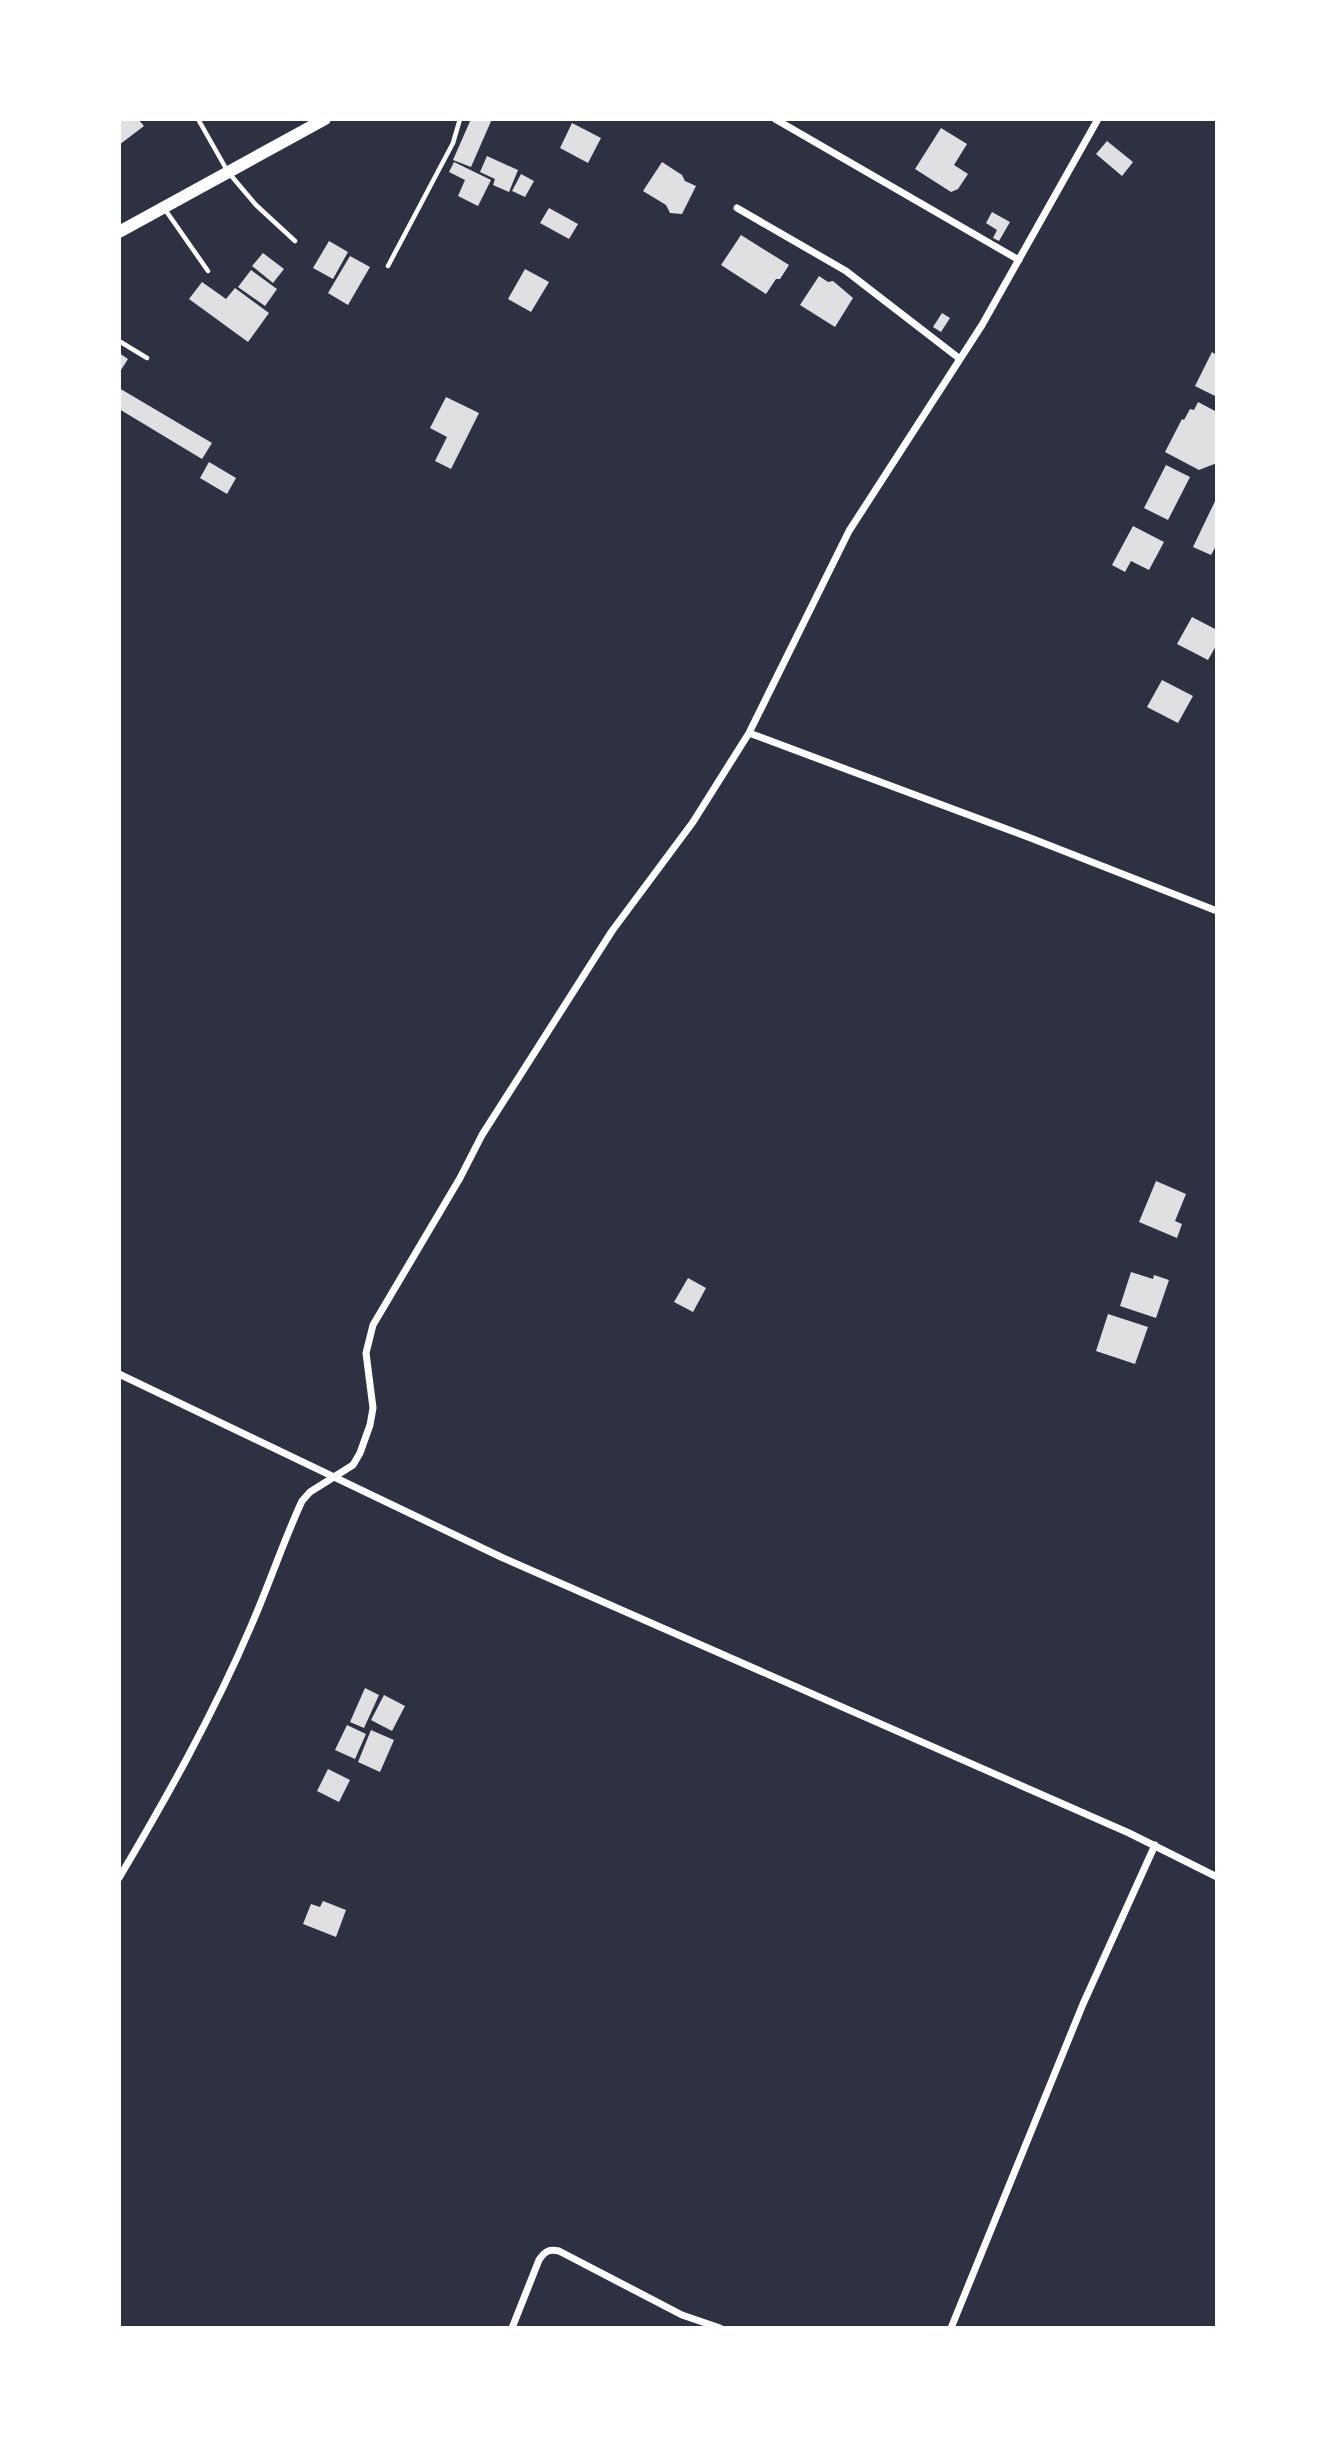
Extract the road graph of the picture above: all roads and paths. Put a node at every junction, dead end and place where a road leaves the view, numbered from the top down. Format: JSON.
{"nodes":[{"id":1,"x":198,"y":119,"type":"edge"},
{"id":2,"x":325,"y":119,"type":"edge"},
{"id":3,"x":460,"y":119,"type":"edge"},
{"id":4,"x":775,"y":119,"type":"edge"},
{"id":5,"x":1098,"y":119,"type":"edge"},
{"id":6,"x":229,"y":172,"type":"junction"},
{"id":7,"x":163,"y":207,"type":"junction"},
{"id":8,"x":737,"y":208,"type":"dead end"},
{"id":9,"x":121,"y":228,"type":"edge"},
{"id":10,"x":295,"y":241,"type":"dead end"},
{"id":11,"x":1019,"y":260,"type":"junction"},
{"id":12,"x":388,"y":266,"type":"dead end"},
{"id":13,"x":208,"y":271,"type":"dead end"},
{"id":14,"x":119,"y":341,"type":"edge"},
{"id":15,"x":147,"y":358,"type":"dead end"},
{"id":16,"x":960,"y":359,"type":"junction"},
{"id":17,"x":749,"y":733,"type":"junction"},
{"id":18,"x":1217,"y":911,"type":"edge"},
{"id":19,"x":119,"y":1374,"type":"edge"},
{"id":20,"x":333,"y":1478,"type":"junction"},
{"id":21,"x":1155,"y":1845,"type":"junction"},
{"id":22,"x":1217,"y":1877,"type":"edge"},
{"id":23,"x":119,"y":1878,"type":"edge"},
{"id":24,"x":512,"y":2328,"type":"edge"},
{"id":25,"x":720,"y":2328,"type":"edge"},
{"id":26,"x":951,"y":2328,"type":"edge"}],
"edges":[{"from":1,"to":6,"type":"lane"},
{"from":2,"to":6,"type":"street"},
{"from":3,"to":12,"type":"lane"},
{"from":4,"to":11,"type":"street"},
{"from":5,"to":11,"type":"street"},
{"from":6,"to":7,"type":"street"},
{"from":6,"to":10,"type":"lane"},
{"from":7,"to":9,"type":"street"},
{"from":7,"to":13,"type":"lane"},
{"from":8,"to":16,"type":"street"},
{"from":11,"to":16,"type":"street"},
{"from":14,"to":15,"type":"lane"},
{"from":16,"to":17,"type":"street"},
{"from":17,"to":18,"type":"street"},
{"from":17,"to":20,"type":"street"},
{"from":19,"to":20,"type":"street"},
{"from":20,"to":21,"type":"street"},
{"from":20,"to":23,"type":"street"},
{"from":21,"to":22,"type":"street"},
{"from":21,"to":26,"type":"street"},
{"from":24,"to":25,"type":"street"}]}
